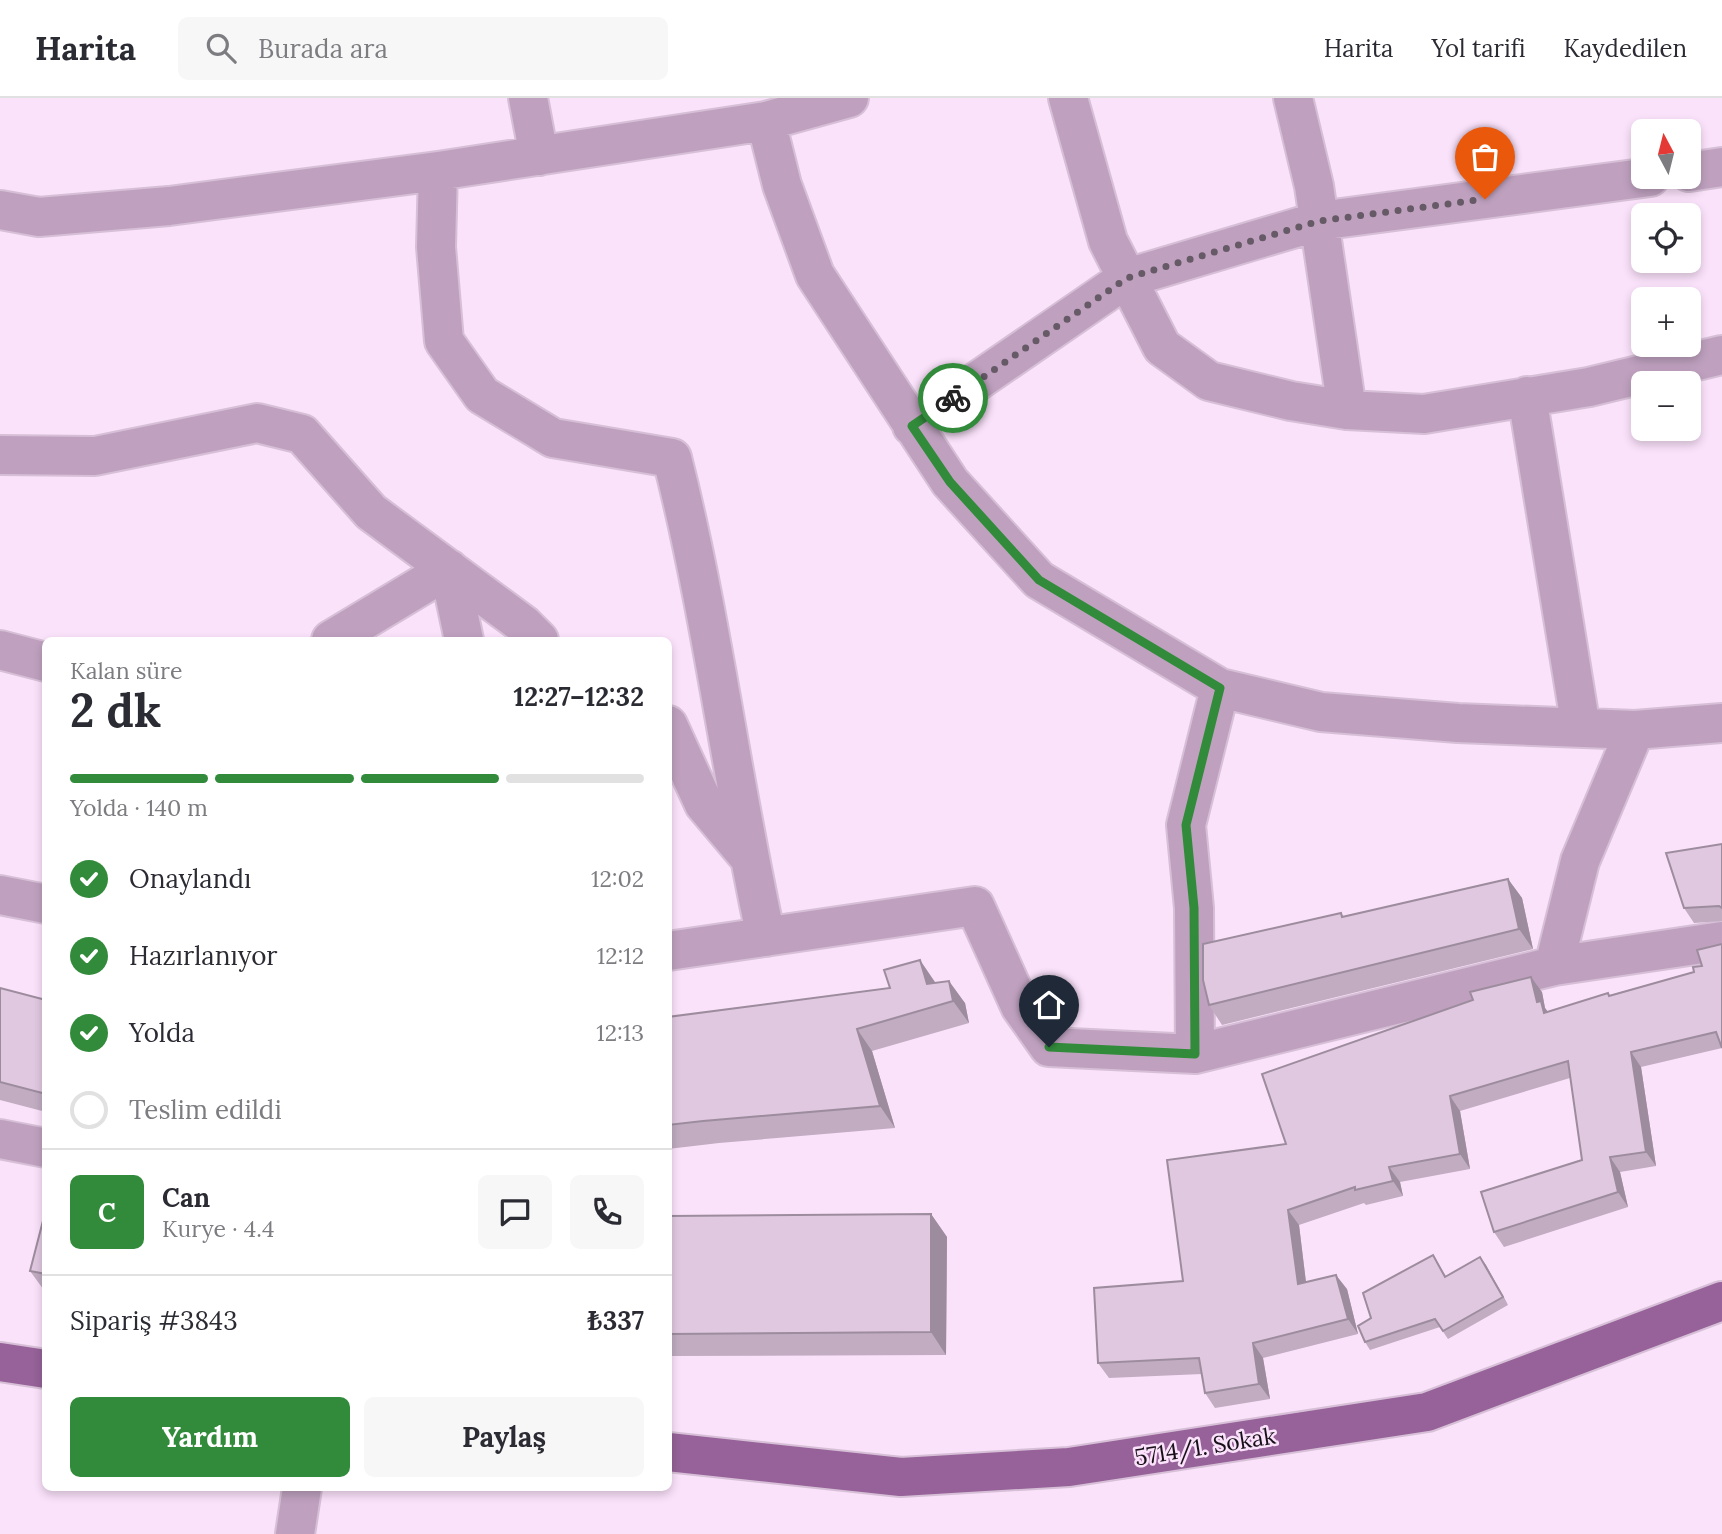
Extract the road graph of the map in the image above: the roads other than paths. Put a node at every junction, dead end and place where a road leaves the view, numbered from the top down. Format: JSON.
{"nodes":[{"id":1,"x":528,"y":98,"type":"edge"},
{"id":2,"x":849,"y":98,"type":"edge"},
{"id":3,"x":1068,"y":98,"type":"edge"},
{"id":4,"x":1293,"y":98,"type":"edge"},
{"id":5,"x":766,"y":121,"type":"junction"},
{"id":6,"x":539,"y":156,"type":"junction"},
{"id":7,"x":1722,"y":167,"type":"edge"},
{"id":8,"x":1701,"y":170,"type":"edge"},
{"id":9,"x":438,"y":171,"type":"junction"},
{"id":10,"x":1631,"y":180,"type":"edge"},
{"id":11,"x":0,"y":210,"type":"edge"},
{"id":12,"x":1319,"y":221,"type":"junction"},
{"id":13,"x":1127,"y":278,"type":"junction"},
{"id":14,"x":1722,"y":355,"type":"edge"},
{"id":15,"x":1527,"y":397,"type":"junction"},
{"id":16,"x":1347,"y":410,"type":"junction"},
{"id":17,"x":912,"y":426,"type":"junction"},
{"id":18,"x":0,"y":455,"type":"edge"},
{"id":19,"x":449,"y":569,"type":"junction"},
{"id":20,"x":336,"y":637,"type":"edge"},
{"id":21,"x":463,"y":637,"type":"edge"},
{"id":22,"x":535,"y":637,"type":"edge"},
{"id":23,"x":0,"y":650,"type":"edge"},
{"id":24,"x":42,"y":661,"type":"edge"},
{"id":25,"x":1220,"y":688,"type":"junction"},
{"id":26,"x":1722,"y":723,"type":"edge"},
{"id":27,"x":1581,"y":728,"type":"junction"},
{"id":28,"x":1635,"y":730,"type":"junction"},
{"id":29,"x":672,"y":734,"type":"edge"},
{"id":30,"x":749,"y":856,"type":"junction"},
{"id":31,"x":0,"y":895,"type":"edge"},
{"id":32,"x":42,"y":903,"type":"edge"},
{"id":33,"x":766,"y":937,"type":"junction"},
{"id":34,"x":1722,"y":941,"type":"edge"},
{"id":35,"x":672,"y":950,"type":"edge"},
{"id":36,"x":1554,"y":967,"type":"junction"},
{"id":37,"x":1195,"y":1054,"type":"junction"},
{"id":38,"x":0,"y":1139,"type":"edge"},
{"id":39,"x":42,"y":1147,"type":"edge"},
{"id":40,"x":1722,"y":1301,"type":"edge"},
{"id":41,"x":0,"y":1362,"type":"edge"},
{"id":42,"x":42,"y":1368,"type":"edge"},
{"id":43,"x":672,"y":1452,"type":"edge"},
{"id":44,"x":302,"y":1491,"type":"edge"},
{"id":45,"x":295,"y":1534,"type":"edge"}],
"edges":[{"from":1,"to":6,"type":"street"},
{"from":2,"to":5,"type":"street"},
{"from":3,"to":13,"type":"street"},
{"from":4,"to":12,"type":"street"},
{"from":5,"to":6,"type":"street"},
{"from":5,"to":17,"type":"street"},
{"from":6,"to":9,"type":"street"},
{"from":7,"to":8,"type":"street"},
{"from":9,"to":11,"type":"street"},
{"from":9,"to":30,"type":"street"},
{"from":10,"to":12,"type":"street"},
{"from":12,"to":13,"type":"street"},
{"from":12,"to":16,"type":"street"},
{"from":13,"to":16,"type":"street"},
{"from":13,"to":17,"type":"street"},
{"from":14,"to":15,"type":"street"},
{"from":15,"to":16,"type":"street"},
{"from":15,"to":27,"type":"street"},
{"from":17,"to":25,"type":"street"},
{"from":18,"to":19,"type":"street"},
{"from":19,"to":20,"type":"street"},
{"from":19,"to":21,"type":"street"},
{"from":19,"to":22,"type":"street"},
{"from":23,"to":24,"type":"street"},
{"from":25,"to":27,"type":"street"},
{"from":25,"to":37,"type":"street"},
{"from":26,"to":28,"type":"street"},
{"from":27,"to":28,"type":"street"},
{"from":28,"to":36,"type":"street"},
{"from":29,"to":30,"type":"street"},
{"from":30,"to":33,"type":"street"},
{"from":31,"to":32,"type":"street"},
{"from":33,"to":35,"type":"street"},
{"from":33,"to":37,"type":"street"},
{"from":34,"to":36,"type":"street"},
{"from":36,"to":37,"type":"street"},
{"from":38,"to":39,"type":"street"},
{"from":40,"to":43,"type":"main road","name":"5714/1. Sokak"},
{"from":41,"to":42,"type":"main road"},
{"from":44,"to":45,"type":"street"}]}
